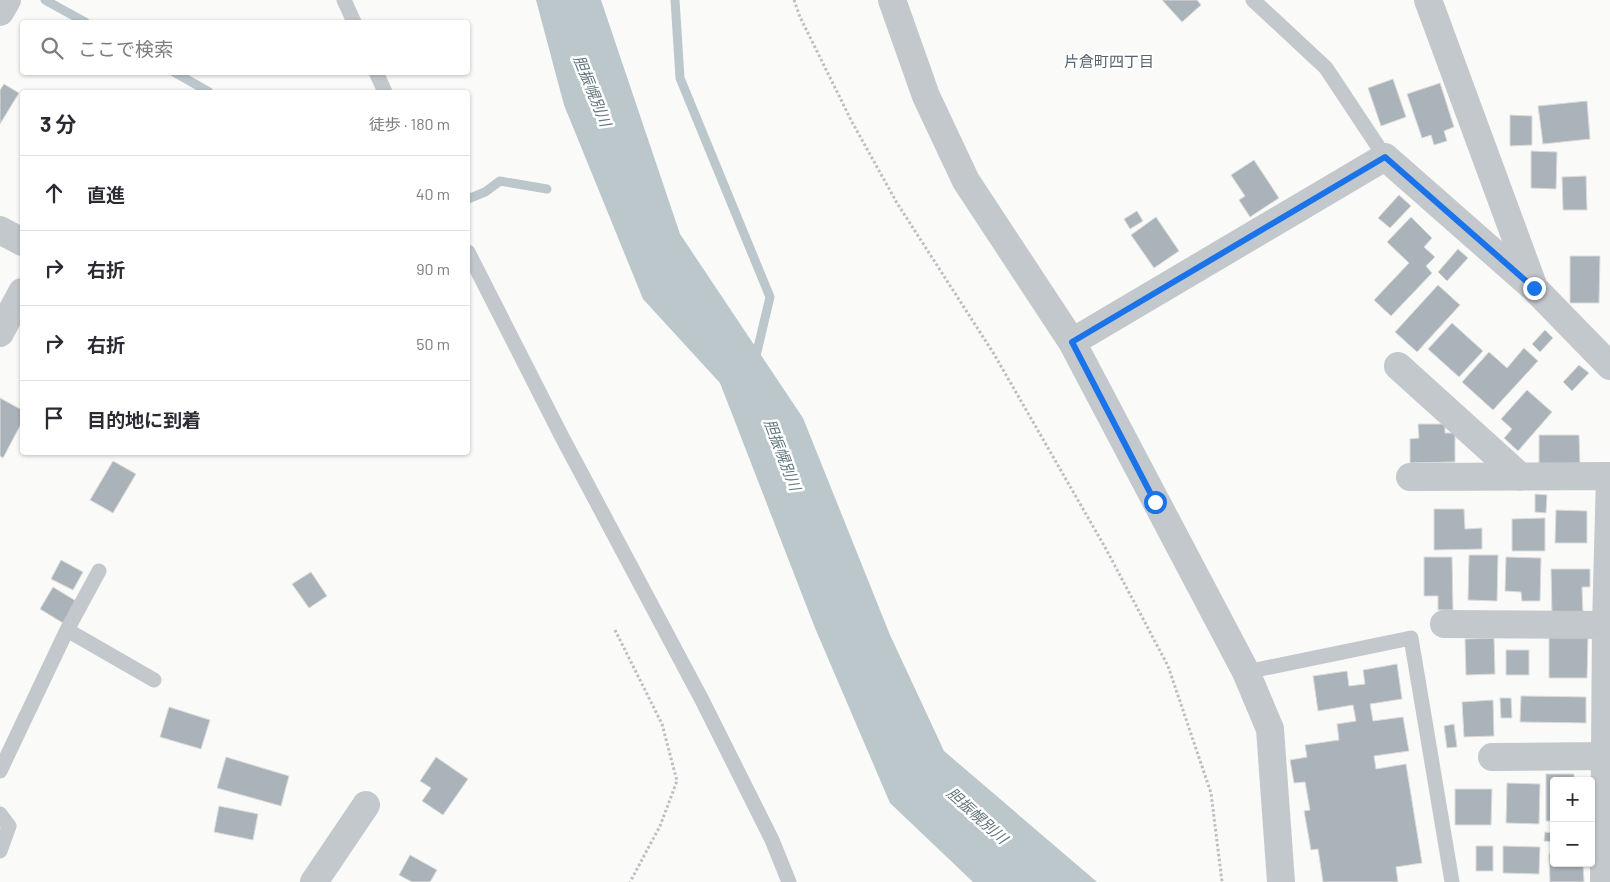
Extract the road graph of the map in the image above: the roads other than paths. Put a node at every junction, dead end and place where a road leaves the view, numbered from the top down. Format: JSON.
{"nodes":[{"id":1,"x":7,"y":0,"type":"edge"},
{"id":2,"x":344,"y":0,"type":"edge"},
{"id":3,"x":892,"y":0,"type":"edge"},
{"id":4,"x":1253,"y":0,"type":"edge"},
{"id":5,"x":1428,"y":0,"type":"edge"},
{"id":6,"x":0,"y":12,"type":"edge"},
{"id":7,"x":353,"y":20,"type":"edge"},
{"id":8,"x":377,"y":75,"type":"edge"},
{"id":9,"x":384,"y":90,"type":"edge"},
{"id":10,"x":1385,"y":157,"type":"junction"},
{"id":11,"x":0,"y":230,"type":"edge"},
{"id":12,"x":20,"y":241,"type":"edge"},
{"id":13,"x":470,"y":256,"type":"edge"},
{"id":14,"x":1534,"y":288,"type":"junction"},
{"id":15,"x":20,"y":296,"type":"edge"},
{"id":16,"x":0,"y":333,"type":"edge"},
{"id":17,"x":1072,"y":342,"type":"junction"},
{"id":18,"x":1398,"y":366,"type":"dead end"},
{"id":19,"x":1610,"y":366,"type":"edge"},
{"id":20,"x":1610,"y":476,"type":"edge"},
{"id":21,"x":1410,"y":477,"type":"dead end"},
{"id":22,"x":1521,"y":477,"type":"junction"},
{"id":23,"x":98,"y":571,"type":"dead end"},
{"id":24,"x":1444,"y":624,"type":"dead end"},
{"id":25,"x":1606,"y":625,"type":"junction"},
{"id":26,"x":67,"y":630,"type":"junction"},
{"id":27,"x":1246,"y":672,"type":"junction"},
{"id":28,"x":154,"y":680,"type":"dead end"},
{"id":29,"x":1605,"y":756,"type":"junction"},
{"id":30,"x":1492,"y":758,"type":"dead end"},
{"id":31,"x":0,"y":771,"type":"edge"},
{"id":32,"x":366,"y":806,"type":"dead end"},
{"id":33,"x":0,"y":814,"type":"edge"},
{"id":34,"x":0,"y":851,"type":"edge"},
{"id":35,"x":314,"y":882,"type":"edge"},
{"id":36,"x":789,"y":882,"type":"edge"},
{"id":37,"x":1281,"y":882,"type":"edge"},
{"id":38,"x":1452,"y":882,"type":"edge"},
{"id":39,"x":1604,"y":882,"type":"edge"}],
"edges":[{"from":1,"to":6,"type":"street"},
{"from":2,"to":7,"type":"lane"},
{"from":3,"to":17,"type":"street"},
{"from":4,"to":10,"type":"lane"},
{"from":5,"to":14,"type":"street"},
{"from":8,"to":9,"type":"lane"},
{"from":10,"to":14,"type":"street"},
{"from":10,"to":17,"type":"street"},
{"from":11,"to":12,"type":"street"},
{"from":13,"to":36,"type":"lane"},
{"from":14,"to":19,"type":"street"},
{"from":15,"to":16,"type":"street"},
{"from":17,"to":27,"type":"street"},
{"from":18,"to":22,"type":"street"},
{"from":20,"to":22,"type":"street"},
{"from":20,"to":25,"type":"street"},
{"from":21,"to":22,"type":"street"},
{"from":23,"to":26,"type":"lane"},
{"from":24,"to":25,"type":"street"},
{"from":25,"to":29,"type":"street"},
{"from":26,"to":28,"type":"lane"},
{"from":26,"to":31,"type":"lane"},
{"from":27,"to":37,"type":"street"},
{"from":27,"to":38,"type":"lane"},
{"from":29,"to":30,"type":"street"},
{"from":29,"to":39,"type":"street"},
{"from":32,"to":35,"type":"street"},
{"from":33,"to":34,"type":"lane"}]}
